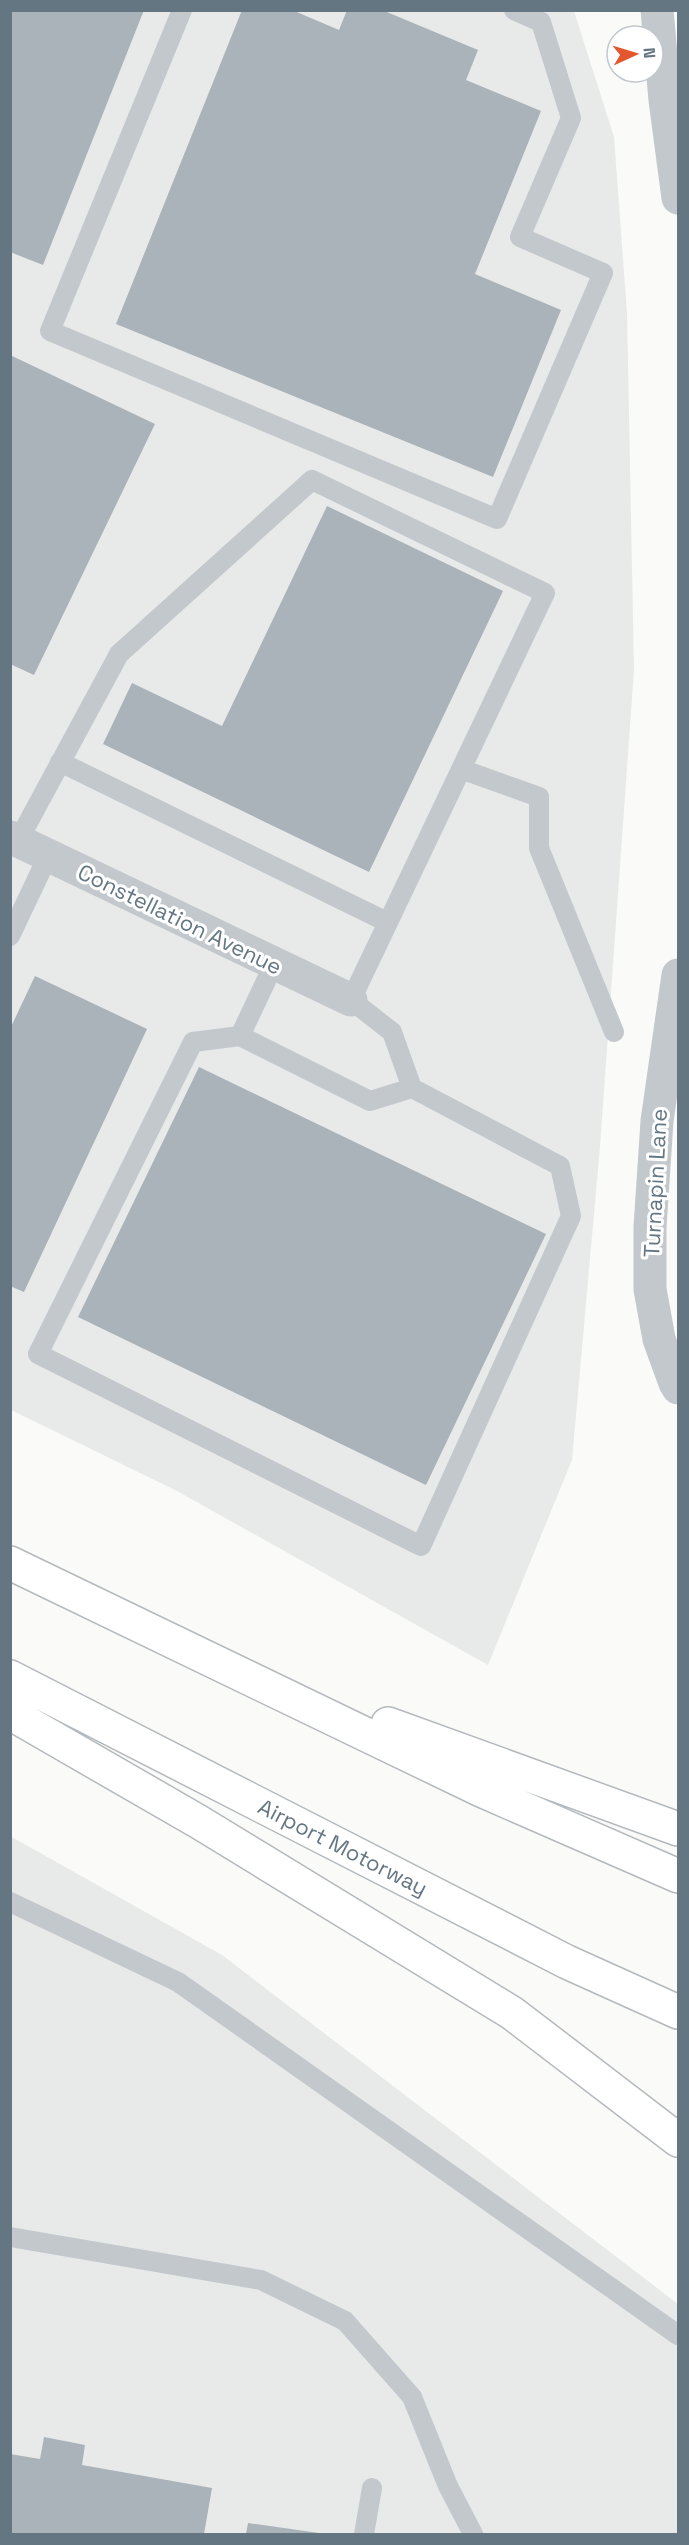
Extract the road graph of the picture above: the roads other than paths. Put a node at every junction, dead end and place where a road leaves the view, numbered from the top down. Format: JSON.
{"nodes":[{"id":1,"x":182,"y":10,"type":"edge"},
{"id":2,"x":514,"y":10,"type":"edge"},
{"id":3,"x":657,"y":10,"type":"edge"},
{"id":4,"x":660,"y":84,"type":"edge"},
{"id":5,"x":665,"y":100,"type":"junction"},
{"id":6,"x":678,"y":198,"type":"edge"},
{"id":7,"x":60,"y":762,"type":"junction"},
{"id":8,"x":461,"y":769,"type":"junction"},
{"id":9,"x":14,"y":839,"type":"edge"},
{"id":10,"x":48,"y":856,"type":"junction"},
{"id":11,"x":387,"y":922,"type":"junction"},
{"id":12,"x":10,"y":936,"type":"edge"},
{"id":13,"x":274,"y":964,"type":"junction"},
{"id":14,"x":678,"y":975,"type":"edge"},
{"id":15,"x":351,"y":1000,"type":"junction"},
{"id":16,"x":614,"y":1032,"type":"dead end"},
{"id":17,"x":240,"y":1036,"type":"junction"},
{"id":18,"x":412,"y":1088,"type":"junction"},
{"id":19,"x":678,"y":1388,"type":"edge"},
{"id":20,"x":20,"y":1568,"type":"edge"},
{"id":21,"x":10,"y":1677,"type":"edge"},
{"id":22,"x":10,"y":1713,"type":"edge"},
{"id":23,"x":678,"y":1829,"type":"edge"},
{"id":24,"x":678,"y":1876,"type":"edge"},
{"id":25,"x":10,"y":1902,"type":"edge"},
{"id":26,"x":567,"y":1962,"type":"junction"},
{"id":27,"x":678,"y":2012,"type":"edge"},
{"id":28,"x":678,"y":2034,"type":"edge"},
{"id":29,"x":678,"y":2140,"type":"edge"},
{"id":30,"x":10,"y":2237,"type":"edge"},
{"id":31,"x":678,"y":2335,"type":"edge"},
{"id":32,"x":372,"y":2488,"type":"dead end"},
{"id":33,"x":364,"y":2535,"type":"edge"},
{"id":34,"x":473,"y":2535,"type":"edge"}],
"edges":[{"from":1,"to":2,"type":"lane"},
{"from":3,"to":5,"type":"street"},
{"from":4,"to":5,"type":"street"},
{"from":5,"to":6,"type":"street"},
{"from":7,"to":8,"type":"lane"},
{"from":7,"to":9,"type":"lane"},
{"from":7,"to":11,"type":"lane"},
{"from":8,"to":11,"type":"lane"},
{"from":8,"to":16,"type":"lane"},
{"from":9,"to":10,"type":"street","name":"Constellation Avenue"},
{"from":10,"to":12,"type":"lane"},
{"from":10,"to":13,"type":"street","name":"Constellation Avenue"},
{"from":11,"to":15,"type":"lane"},
{"from":13,"to":15,"type":"street","name":"Constellation Avenue"},
{"from":13,"to":17,"type":"lane"},
{"from":14,"to":19,"type":"street","name":"Turnapin Lane"},
{"from":15,"to":18,"type":"lane"},
{"from":17,"to":18,"type":"lane"},
{"from":17,"to":18,"type":"lane"},
{"from":20,"to":23,"type":"highway"},
{"from":20,"to":24,"type":"highway"},
{"from":21,"to":26,"type":"highway","name":"Airport Motorway"},
{"from":22,"to":29,"type":"highway"},
{"from":25,"to":31,"type":"lane"},
{"from":26,"to":27,"type":"highway","name":"Airport Motorway"},
{"from":26,"to":28,"type":"highway"},
{"from":30,"to":34,"type":"lane"},
{"from":32,"to":33,"type":"lane"}]}
